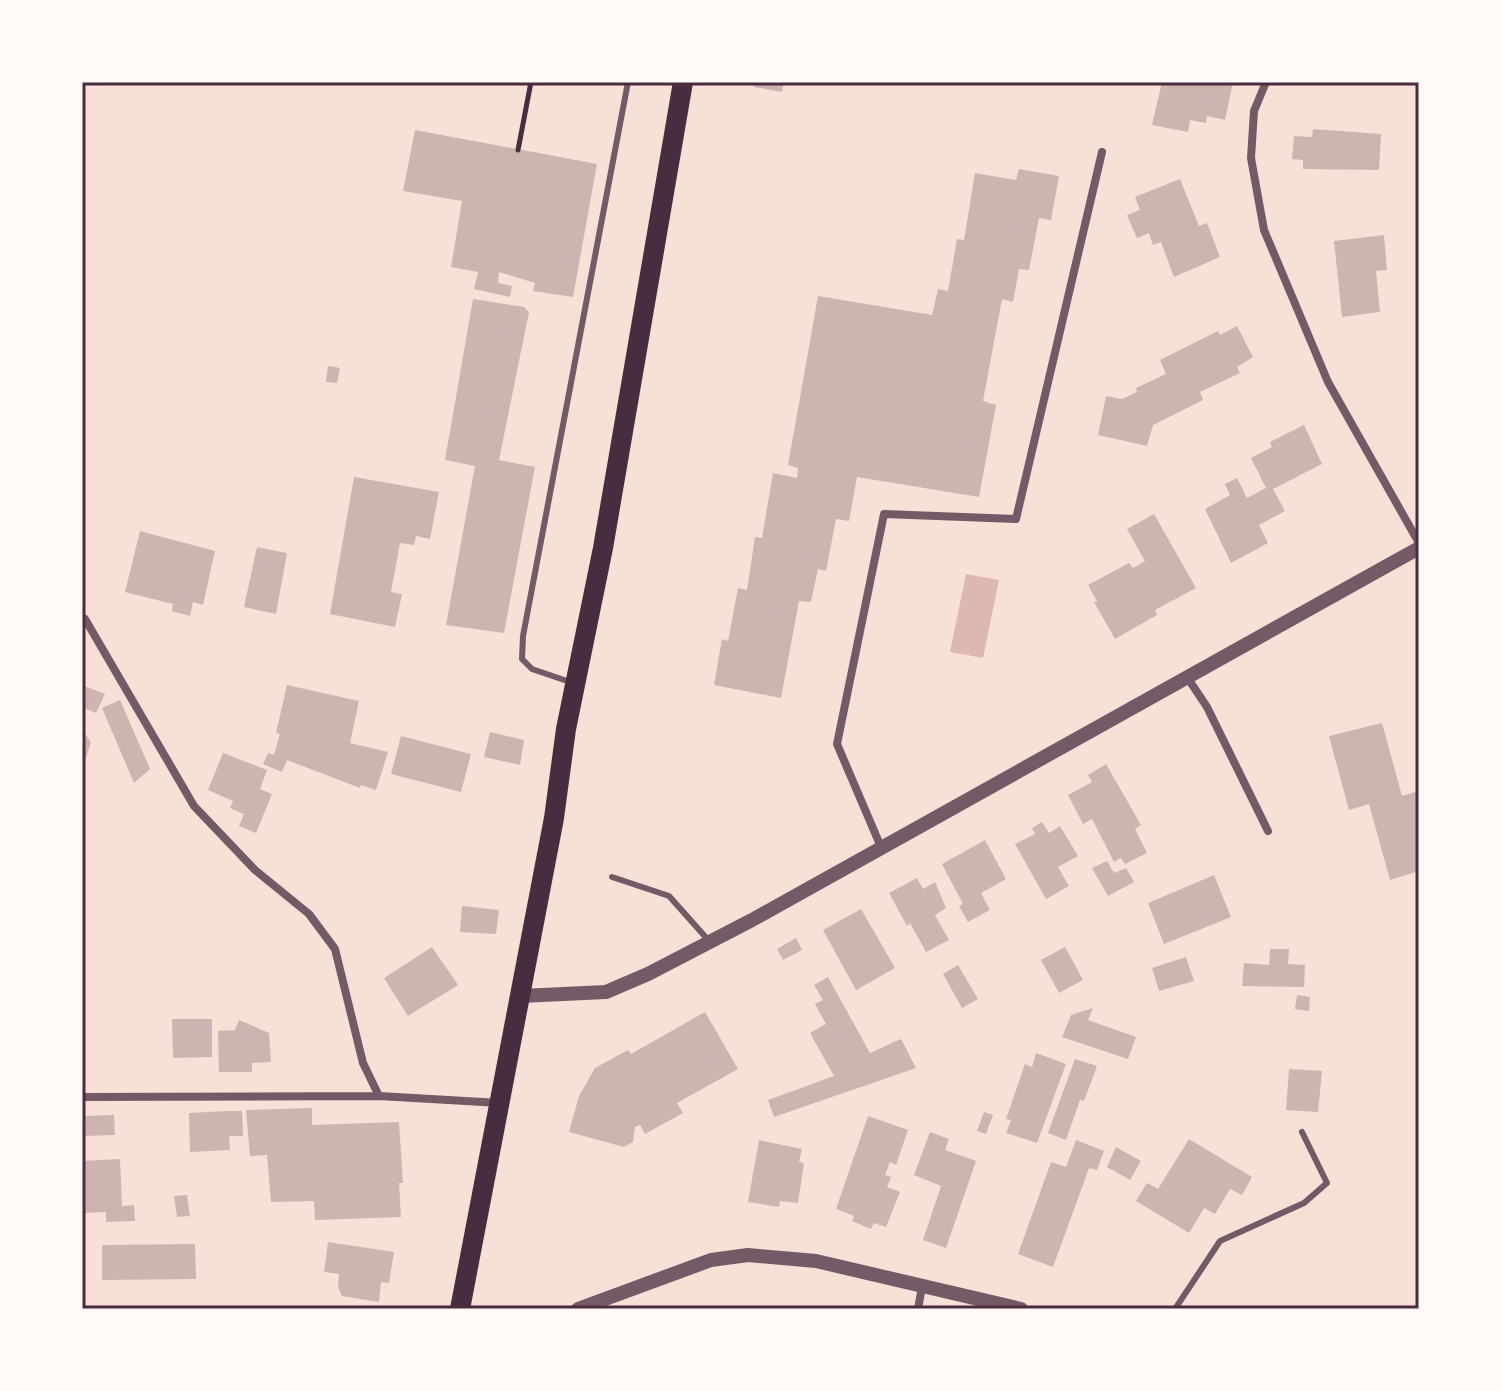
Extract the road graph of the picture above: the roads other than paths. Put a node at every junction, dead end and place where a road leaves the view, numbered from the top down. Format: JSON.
{"nodes":[{"id":1,"x":628,"y":82,"type":"edge"},
{"id":2,"x":683,"y":82,"type":"edge"},
{"id":3,"x":1266,"y":82,"type":"edge"},
{"id":4,"x":1102,"y":152,"type":"dead end"},
{"id":5,"x":1419,"y":546,"type":"edge"},
{"id":6,"x":85,"y":619,"type":"dead end"},
{"id":7,"x":1187,"y":677,"type":"junction"},
{"id":8,"x":576,"y":684,"type":"junction"},
{"id":9,"x":1268,"y":831,"type":"dead end"},
{"id":10,"x":881,"y":847,"type":"junction"},
{"id":11,"x":612,"y":877,"type":"dead end"},
{"id":12,"x":710,"y":942,"type":"junction"},
{"id":13,"x":521,"y":996,"type":"junction"},
{"id":14,"x":379,"y":1096,"type":"junction"},
{"id":15,"x":82,"y":1097,"type":"edge"},
{"id":16,"x":501,"y":1103,"type":"junction"},
{"id":17,"x":1302,"y":1132,"type":"dead end"},
{"id":18,"x":922,"y":1287,"type":"junction"},
{"id":19,"x":460,"y":1309,"type":"edge"},
{"id":20,"x":578,"y":1309,"type":"edge"},
{"id":21,"x":918,"y":1309,"type":"edge"},
{"id":22,"x":1021,"y":1309,"type":"edge"},
{"id":23,"x":1175,"y":1309,"type":"edge"}],
"edges":[{"from":1,"to":8,"type":"lane"},
{"from":2,"to":8,"type":"main road"},
{"from":3,"to":5,"type":"street"},
{"from":4,"to":10,"type":"street"},
{"from":5,"to":7,"type":"street"},
{"from":6,"to":14,"type":"street"},
{"from":7,"to":9,"type":"street"},
{"from":7,"to":10,"type":"street"},
{"from":8,"to":13,"type":"main road"},
{"from":10,"to":12,"type":"street"},
{"from":11,"to":12,"type":"lane"},
{"from":12,"to":13,"type":"street"},
{"from":13,"to":16,"type":"main road"},
{"from":14,"to":15,"type":"street"},
{"from":14,"to":16,"type":"street"},
{"from":16,"to":19,"type":"main road"},
{"from":17,"to":23,"type":"lane"},
{"from":18,"to":20,"type":"street"},
{"from":18,"to":21,"type":"street"},
{"from":18,"to":22,"type":"street"}]}
